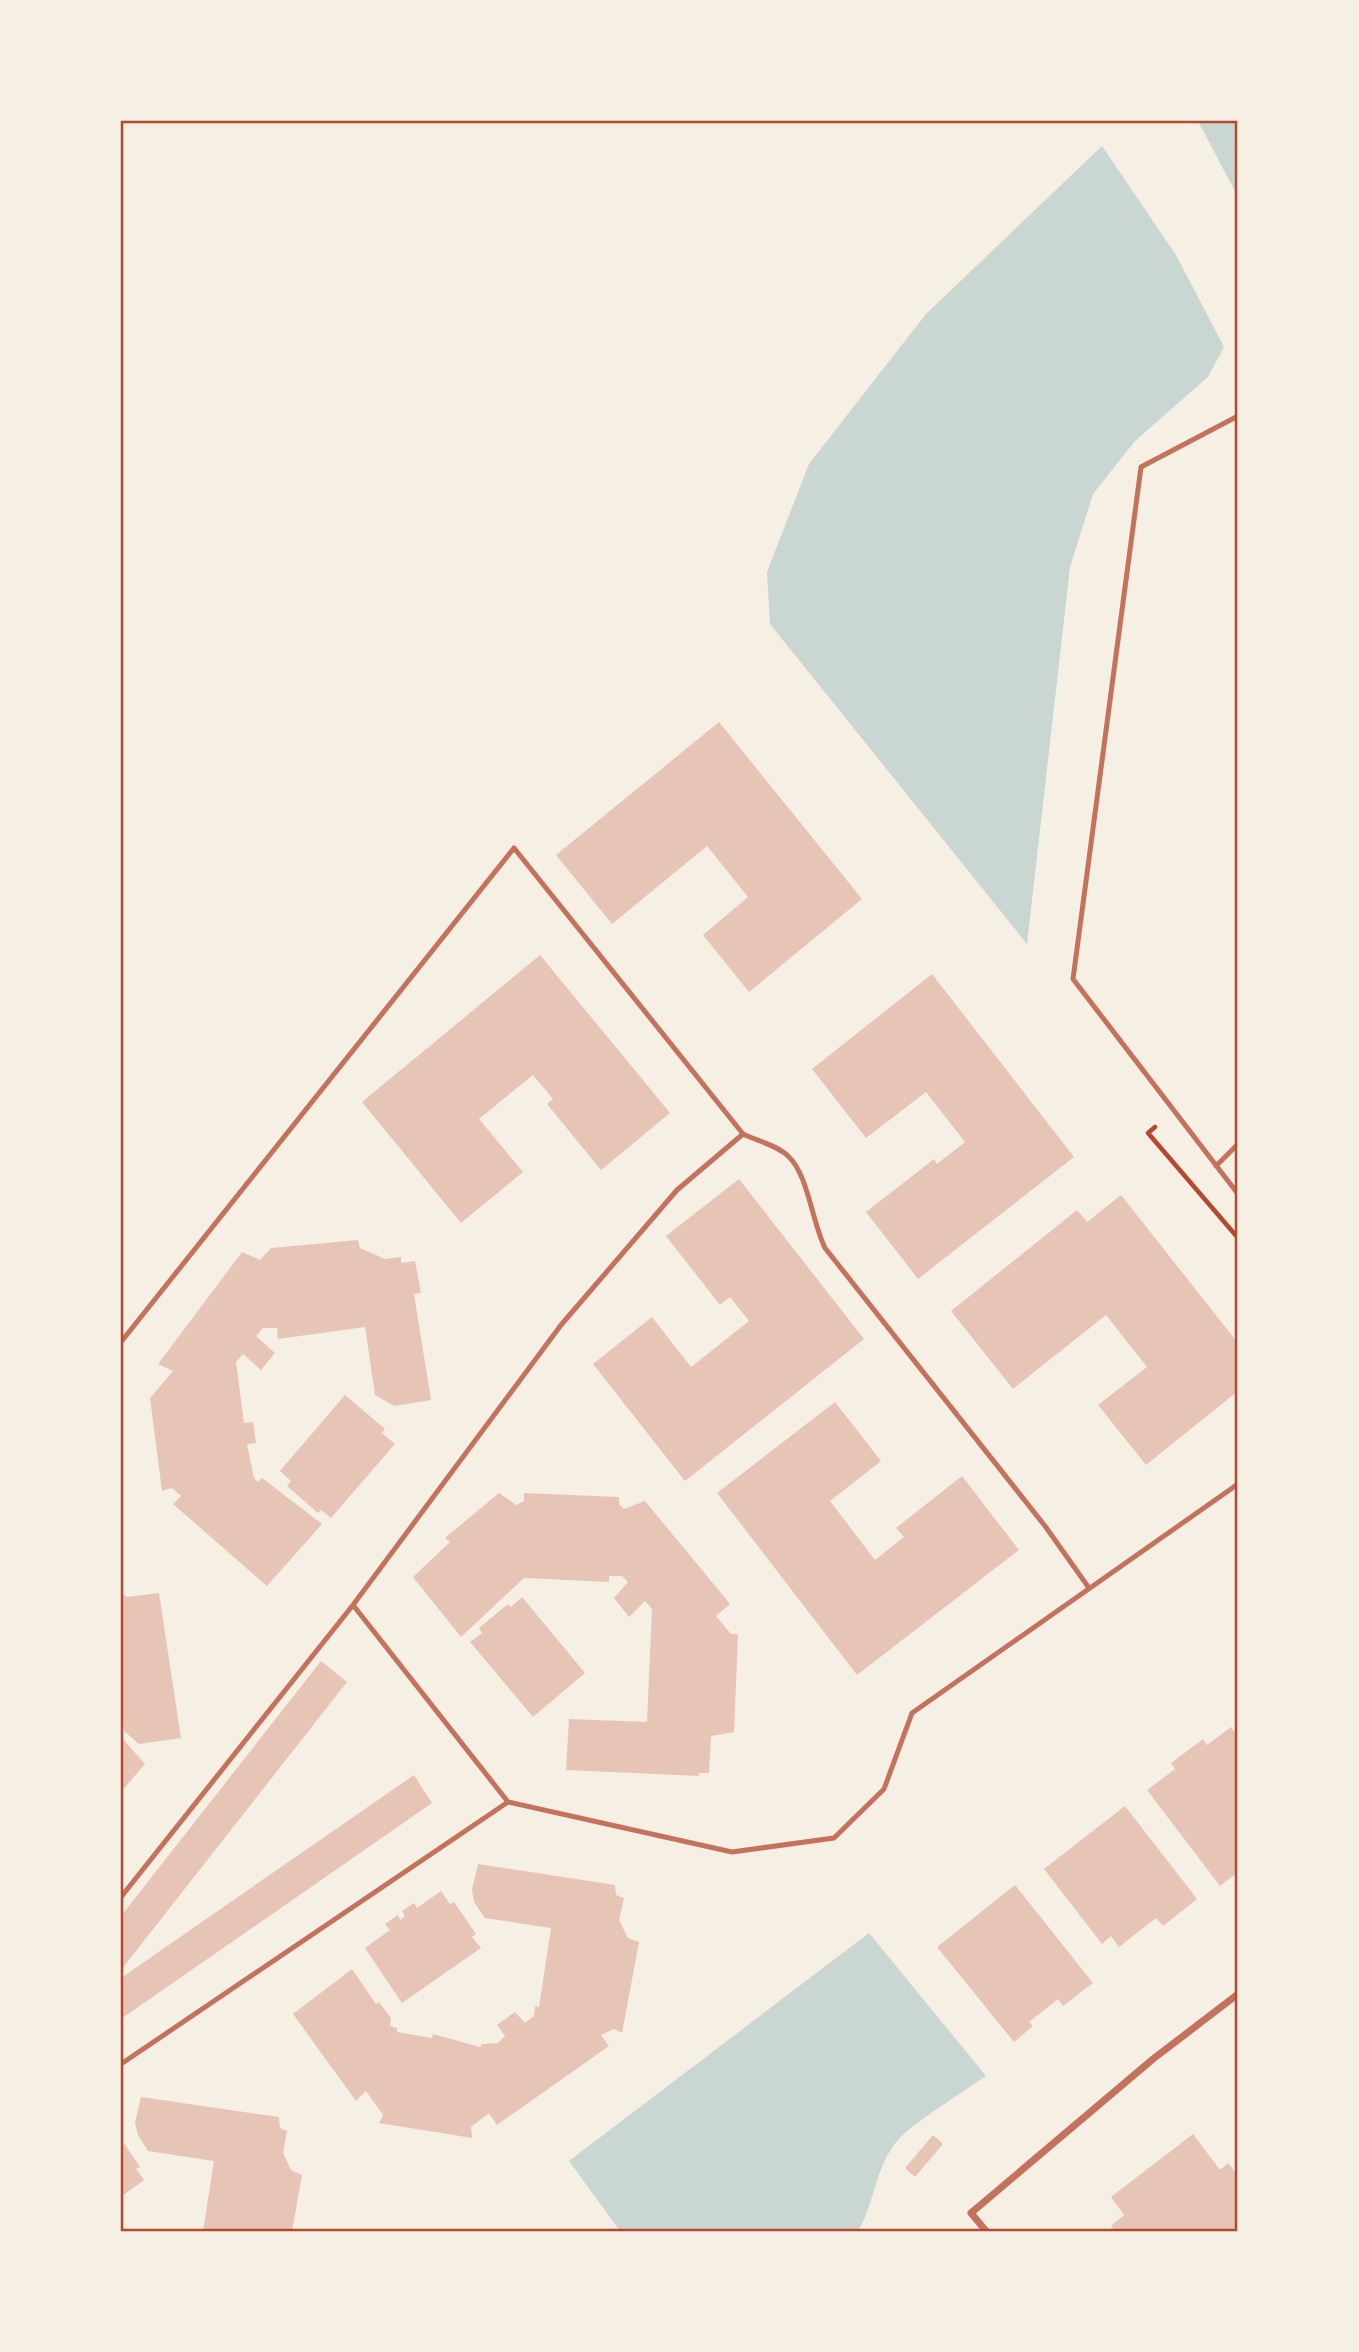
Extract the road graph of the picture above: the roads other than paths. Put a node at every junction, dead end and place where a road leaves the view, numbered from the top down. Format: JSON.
{"nodes":[{"id":1,"x":1238,"y":416,"type":"edge"},
{"id":2,"x":743,"y":1134,"type":"junction"},
{"id":3,"x":1238,"y":1144,"type":"edge"},
{"id":4,"x":1216,"y":1166,"type":"junction"},
{"id":5,"x":1238,"y":1194,"type":"edge"},
{"id":6,"x":121,"y":1342,"type":"edge"},
{"id":7,"x":1238,"y":1484,"type":"edge"},
{"id":8,"x":1089,"y":1588,"type":"junction"},
{"id":9,"x":353,"y":1605,"type":"junction"},
{"id":10,"x":508,"y":1802,"type":"junction"},
{"id":11,"x":121,"y":1897,"type":"edge"},
{"id":12,"x":1238,"y":1994,"type":"edge"},
{"id":13,"x":121,"y":2064,"type":"edge"},
{"id":14,"x":986,"y":2231,"type":"edge"}],
"edges":[{"from":1,"to":4,"type":"lane"},
{"from":2,"to":6,"type":"lane"},
{"from":2,"to":8,"type":"lane"},
{"from":2,"to":9,"type":"lane"},
{"from":3,"to":4,"type":"lane"},
{"from":4,"to":5,"type":"lane"},
{"from":7,"to":8,"type":"lane"},
{"from":8,"to":10,"type":"lane"},
{"from":9,"to":10,"type":"lane"},
{"from":9,"to":11,"type":"lane"},
{"from":10,"to":13,"type":"lane"},
{"from":12,"to":14,"type":"street"}]}
